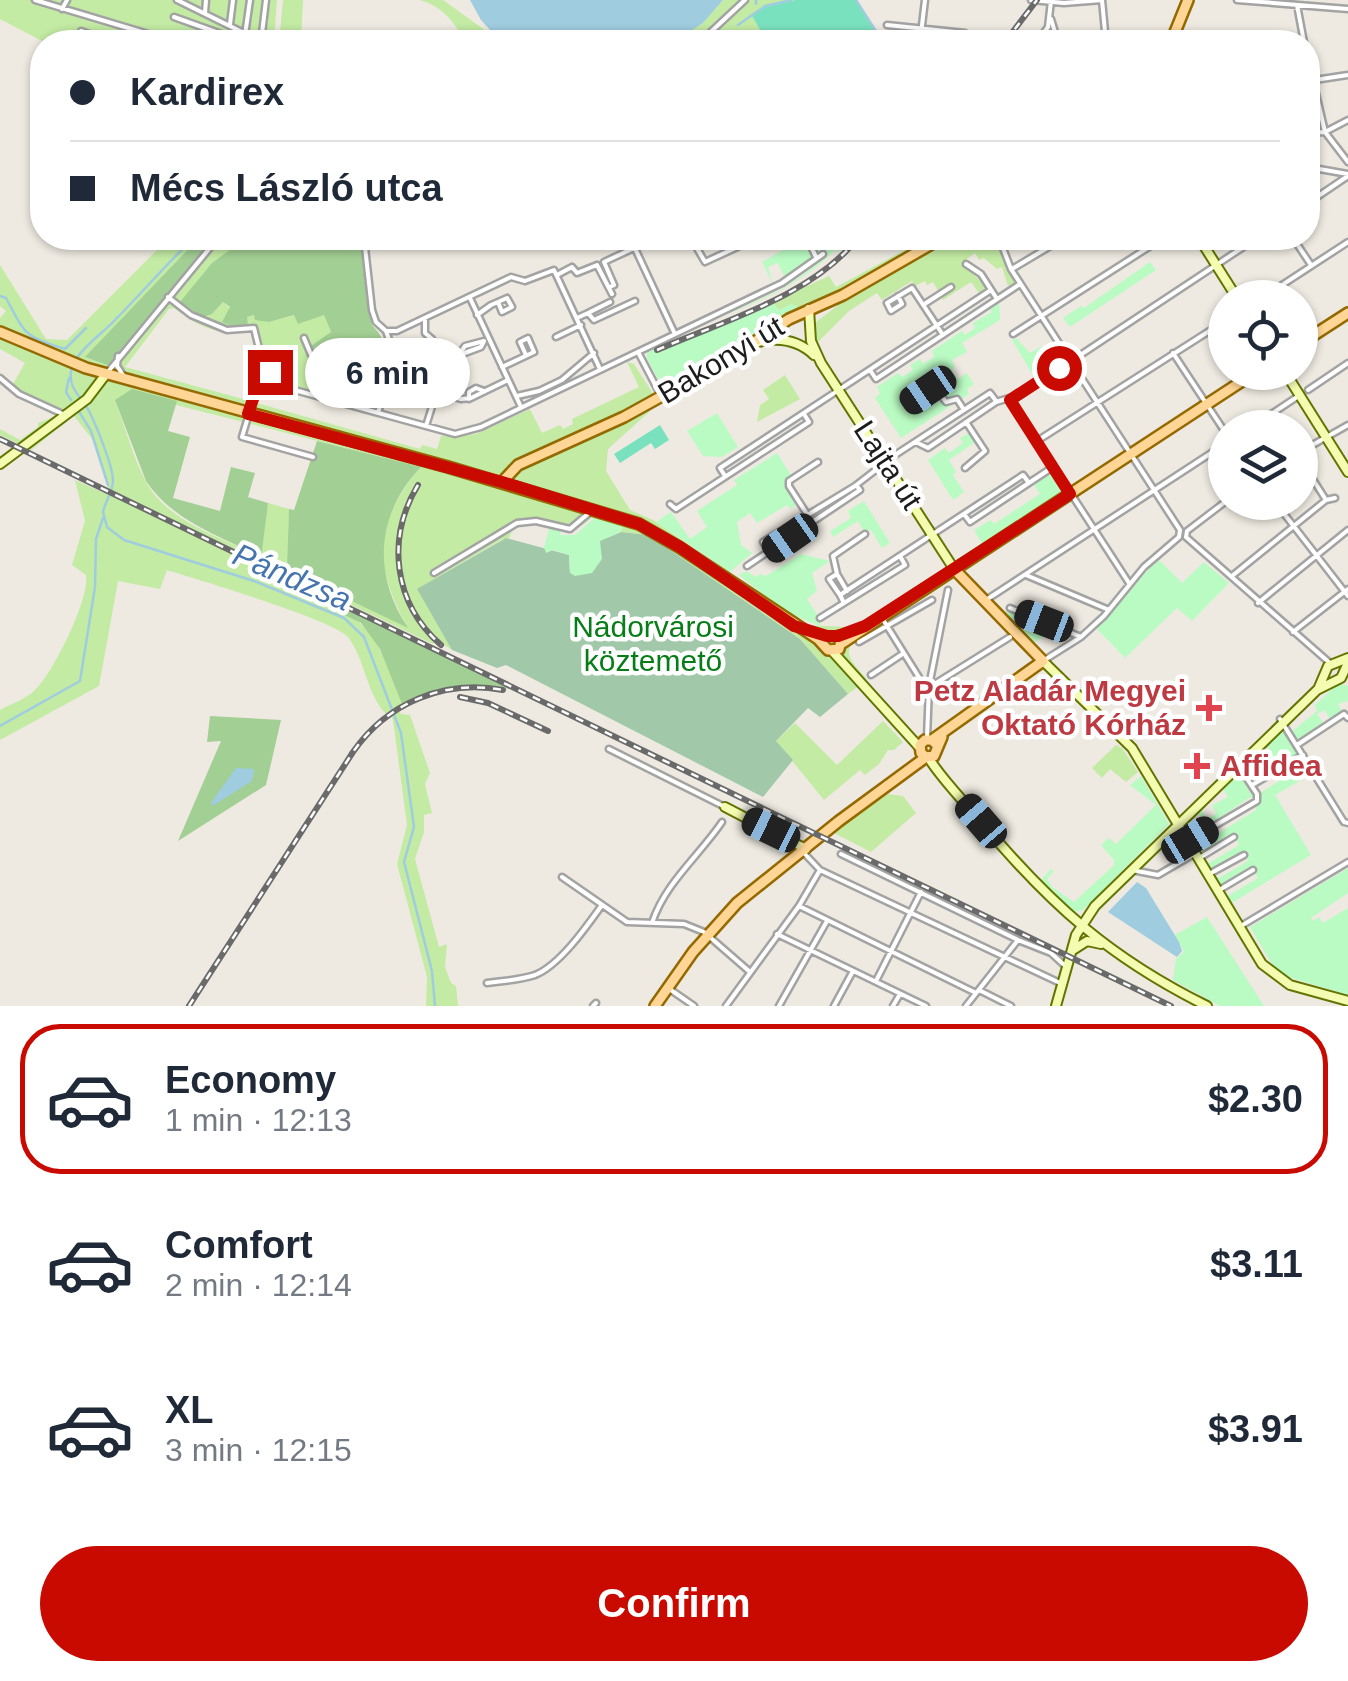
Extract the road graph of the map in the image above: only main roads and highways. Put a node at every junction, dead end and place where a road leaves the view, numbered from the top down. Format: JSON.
{"nodes":[{"id":1,"x":1188,"y":0,"type":"edge"},
{"id":2,"x":1176,"y":30,"type":"edge"},
{"id":3,"x":921,"y":250,"type":"edge"},
{"id":4,"x":1347,"y":316,"type":"edge"},
{"id":5,"x":0,"y":332,"type":"edge"},
{"id":6,"x":1318,"y":333,"type":"edge"},
{"id":7,"x":1229,"y":390,"type":"edge"},
{"id":8,"x":502,"y":482,"type":"junction"},
{"id":9,"x":954,"y":568,"type":"junction"},
{"id":10,"x":655,"y":1006,"type":"edge"}],
"edges":[{"from":1,"to":2,"type":"main road"},
{"from":3,"to":8,"type":"main road","name":"Bakonyi út"},
{"from":4,"to":6,"type":"main road"},
{"from":5,"to":8,"type":"main road"},
{"from":7,"to":9,"type":"main road"},
{"from":8,"to":9,"type":"main road"},
{"from":9,"to":10,"type":"main road"}]}
